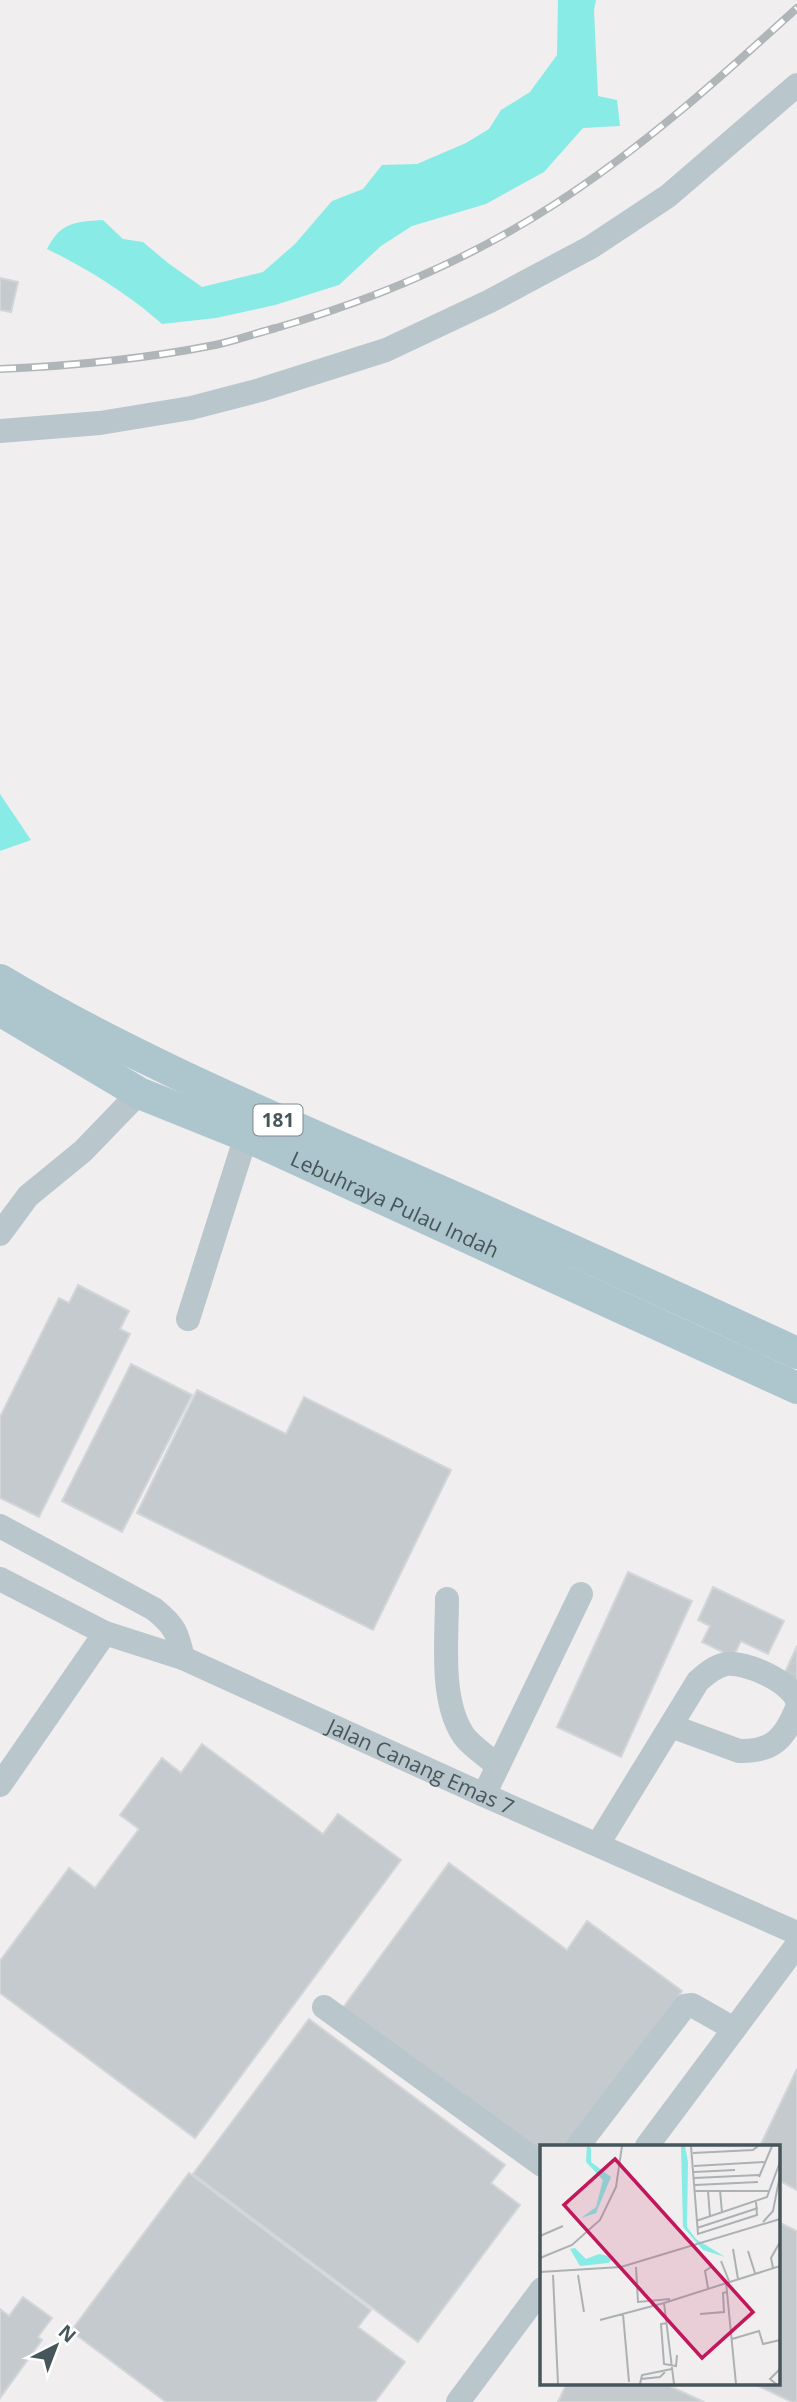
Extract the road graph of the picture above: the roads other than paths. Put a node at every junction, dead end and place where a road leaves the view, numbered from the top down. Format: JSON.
{"nodes":[{"id":1,"x":797,"y":85,"type":"edge"},
{"id":2,"x":0,"y":431,"type":"edge"},
{"id":3,"x":0,"y":980,"type":"edge"},
{"id":4,"x":0,"y":1010,"type":"edge"},
{"id":5,"x":139,"y":1093,"type":"junction"},
{"id":6,"x":246,"y":1136,"type":"junction"},
{"id":7,"x":0,"y":1234,"type":"edge"},
{"id":8,"x":188,"y":1319,"type":"dead end"},
{"id":9,"x":797,"y":1353,"type":"edge"},
{"id":10,"x":797,"y":1388,"type":"edge"},
{"id":11,"x":0,"y":1526,"type":"edge"},
{"id":12,"x":0,"y":1579,"type":"edge"},
{"id":13,"x":581,"y":1594,"type":"dead end"},
{"id":14,"x":446,"y":1599,"type":"dead end"},
{"id":15,"x":106,"y":1633,"type":"junction"},
{"id":16,"x":183,"y":1658,"type":"junction"},
{"id":17,"x":797,"y":1701,"type":"edge"},
{"id":18,"x":797,"y":1708,"type":"edge"},
{"id":19,"x":671,"y":1726,"type":"junction"},
{"id":20,"x":498,"y":1766,"type":"junction"},
{"id":21,"x":0,"y":1786,"type":"edge"},
{"id":22,"x":484,"y":1795,"type":"junction"},
{"id":23,"x":598,"y":1844,"type":"junction"},
{"id":24,"x":797,"y":1933,"type":"edge"},
{"id":25,"x":797,"y":1945,"type":"edge"},
{"id":26,"x":324,"y":2007,"type":"dead end"},
{"id":27,"x":734,"y":2029,"type":"junction"},
{"id":28,"x":580,"y":2145,"type":"edge"},
{"id":29,"x":648,"y":2145,"type":"edge"},
{"id":30,"x":540,"y":2164,"type":"edge"},
{"id":31,"x":540,"y":2290,"type":"edge"},
{"id":32,"x":458,"y":2402,"type":"edge"}],
"edges":[{"from":1,"to":2,"type":"street"},
{"from":3,"to":9,"type":"main road","name":"Lebuhraya Pulau Indah","number":"181"},
{"from":4,"to":5,"type":"main road","name":"Lebuhraya Pulau Indah","number":"181"},
{"from":5,"to":6,"type":"main road","name":"Lebuhraya Pulau Indah","number":"181"},
{"from":5,"to":7,"type":"street"},
{"from":6,"to":8,"type":"street"},
{"from":6,"to":10,"type":"main road","name":"Lebuhraya Pulau Indah","number":"181"},
{"from":11,"to":16,"type":"street"},
{"from":12,"to":15,"type":"street","name":"Jalan Canang Emas 7"},
{"from":13,"to":20,"type":"street"},
{"from":14,"to":20,"type":"street"},
{"from":15,"to":16,"type":"street","name":"Jalan Canang Emas 7"},
{"from":15,"to":21,"type":"street"},
{"from":16,"to":22,"type":"street","name":"Jalan Canang Emas 7"},
{"from":17,"to":19,"type":"street"},
{"from":18,"to":19,"type":"street"},
{"from":19,"to":23,"type":"street"},
{"from":20,"to":22,"type":"street"},
{"from":22,"to":23,"type":"street","name":"Jalan Canang Emas 7"},
{"from":23,"to":24,"type":"street","name":"Jalan Canang Emas 7"},
{"from":25,"to":27,"type":"street"},
{"from":26,"to":30,"type":"street"},
{"from":27,"to":28,"type":"street"},
{"from":27,"to":29,"type":"street"},
{"from":31,"to":32,"type":"street"}]}
